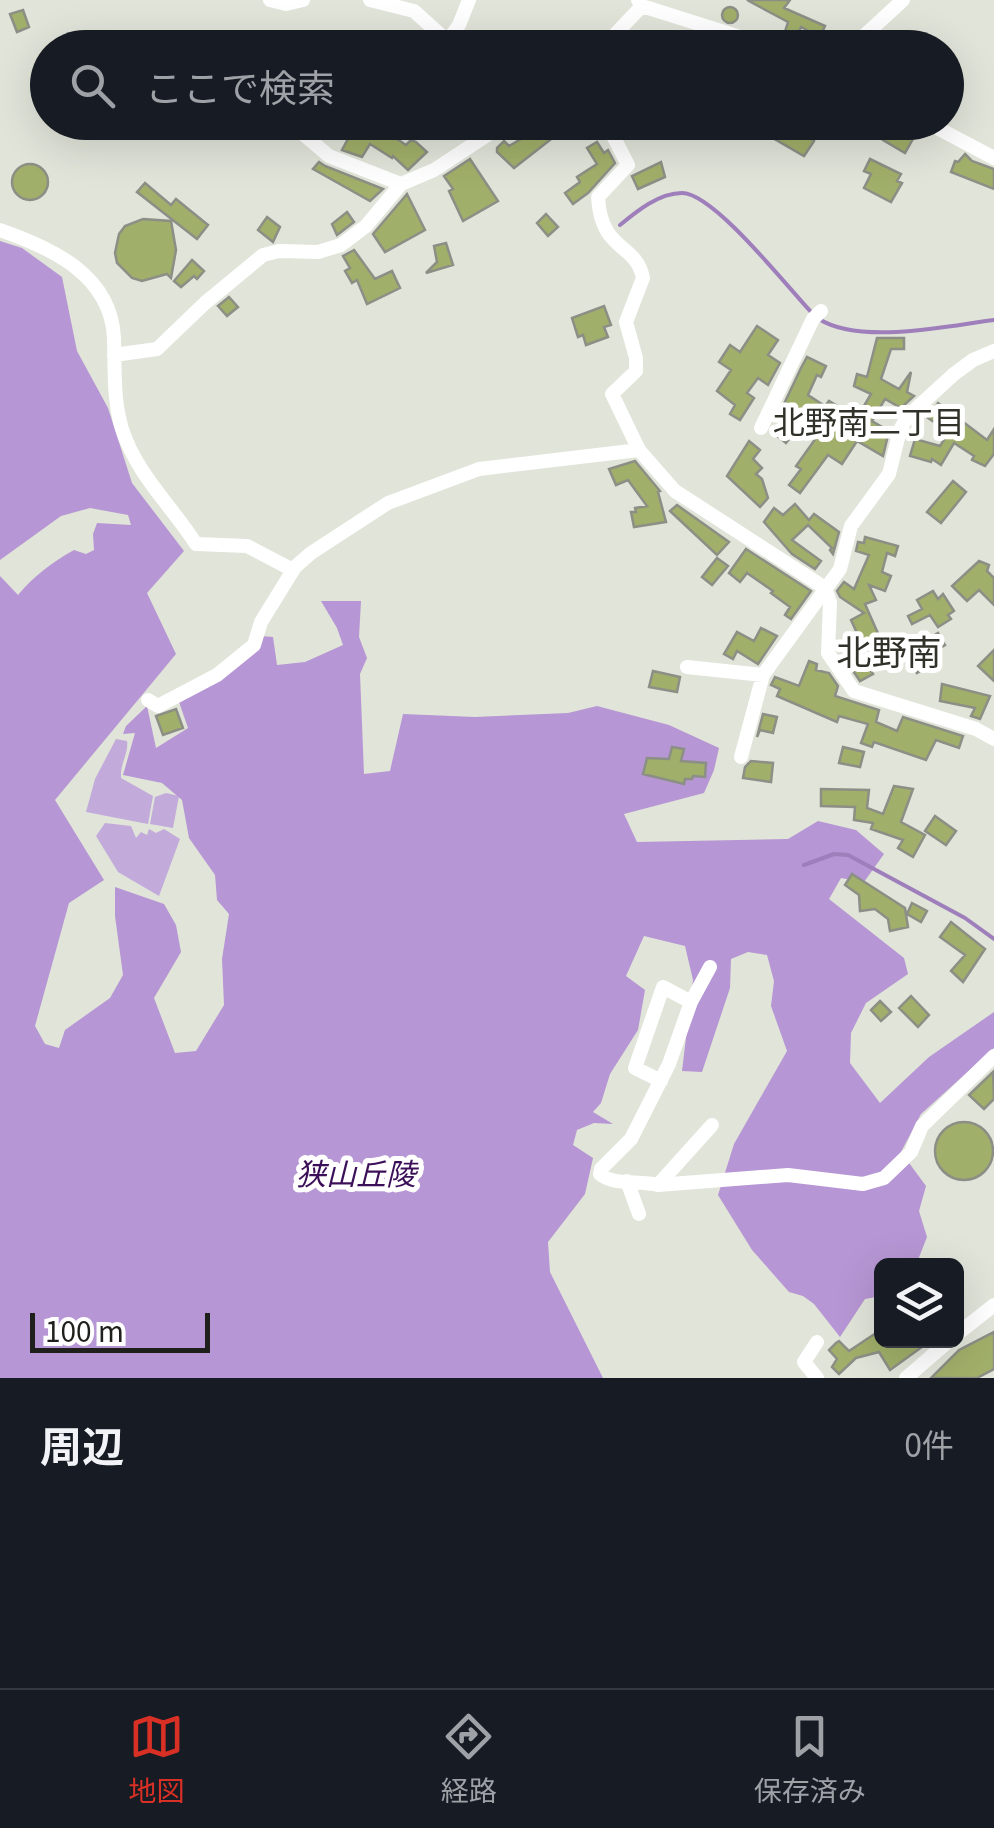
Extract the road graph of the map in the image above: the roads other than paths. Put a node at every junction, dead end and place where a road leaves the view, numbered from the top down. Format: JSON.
{"nodes":[{"id":1,"x":270,"y":0,"type":"edge"},
{"id":2,"x":303,"y":0,"type":"edge"},
{"id":3,"x":370,"y":0,"type":"edge"},
{"id":4,"x":470,"y":0,"type":"edge"},
{"id":5,"x":903,"y":0,"type":"edge"},
{"id":6,"x":648,"y":4,"type":"edge"},
{"id":7,"x":437,"y":30,"type":"edge"},
{"id":8,"x":458,"y":30,"type":"edge"},
{"id":9,"x":621,"y":30,"type":"edge"},
{"id":10,"x":723,"y":30,"type":"edge"},
{"id":11,"x":871,"y":30,"type":"edge"},
{"id":12,"x":310,"y":140,"type":"edge"},
{"id":13,"x":480,"y":140,"type":"edge"},
{"id":14,"x":615,"y":140,"type":"edge"},
{"id":15,"x":960,"y":140,"type":"edge"},
{"id":16,"x":994,"y":158,"type":"edge"},
{"id":17,"x":401,"y":184,"type":"junction"},
{"id":18,"x":0,"y":230,"type":"edge"},
{"id":19,"x":817,"y":315,"type":"dead end"},
{"id":20,"x":994,"y":351,"type":"edge"},
{"id":21,"x":114,"y":355,"type":"junction"},
{"id":22,"x":761,"y":428,"type":"dead end"},
{"id":23,"x":639,"y":450,"type":"junction"},
{"id":24,"x":293,"y":570,"type":"junction"},
{"id":25,"x":824,"y":588,"type":"junction"},
{"id":26,"x":687,"y":667,"type":"dead end"},
{"id":27,"x":763,"y":675,"type":"junction"},
{"id":28,"x":148,"y":700,"type":"dead end"},
{"id":29,"x":994,"y":739,"type":"edge"},
{"id":30,"x":741,"y":757,"type":"dead end"},
{"id":31,"x":710,"y":968,"type":"dead end"},
{"id":32,"x":690,"y":1002,"type":"junction"},
{"id":33,"x":994,"y":1056,"type":"edge"},
{"id":34,"x":661,"y":1081,"type":"junction"},
{"id":35,"x":712,"y":1125,"type":"dead end"},
{"id":36,"x":627,"y":1181,"type":"junction"},
{"id":37,"x":658,"y":1185,"type":"junction"},
{"id":38,"x":639,"y":1214,"type":"dead end"},
{"id":39,"x":994,"y":1305,"type":"edge"},
{"id":40,"x":964,"y":1329,"type":"edge"},
{"id":41,"x":818,"y":1342,"type":"dead end"},
{"id":42,"x":941,"y":1348,"type":"edge"},
{"id":43,"x":816,"y":1378,"type":"edge"},
{"id":44,"x":906,"y":1378,"type":"edge"}],
"edges":[{"from":1,"to":2,"type":"street"},
{"from":3,"to":7,"type":"street"},
{"from":4,"to":8,"type":"street"},
{"from":5,"to":11,"type":"street"},
{"from":6,"to":9,"type":"street"},
{"from":6,"to":10,"type":"street"},
{"from":12,"to":17,"type":"street"},
{"from":13,"to":17,"type":"street"},
{"from":14,"to":23,"type":"street"},
{"from":15,"to":16,"type":"street"},
{"from":17,"to":21,"type":"street"},
{"from":18,"to":21,"type":"street"},
{"from":19,"to":22,"type":"street"},
{"from":20,"to":25,"type":"street"},
{"from":21,"to":24,"type":"street"},
{"from":23,"to":24,"type":"street"},
{"from":23,"to":25,"type":"street"},
{"from":24,"to":28,"type":"street"},
{"from":25,"to":27,"type":"street"},
{"from":25,"to":29,"type":"street"},
{"from":26,"to":27,"type":"street"},
{"from":27,"to":30,"type":"street"},
{"from":31,"to":32,"type":"street"},
{"from":32,"to":34,"type":"street"},
{"from":32,"to":34,"type":"street"},
{"from":33,"to":37,"type":"street"},
{"from":34,"to":36,"type":"street"},
{"from":35,"to":37,"type":"street"},
{"from":36,"to":37,"type":"street"},
{"from":36,"to":38,"type":"street"},
{"from":39,"to":40,"type":"street"},
{"from":41,"to":43,"type":"street"},
{"from":42,"to":44,"type":"street"}]}
